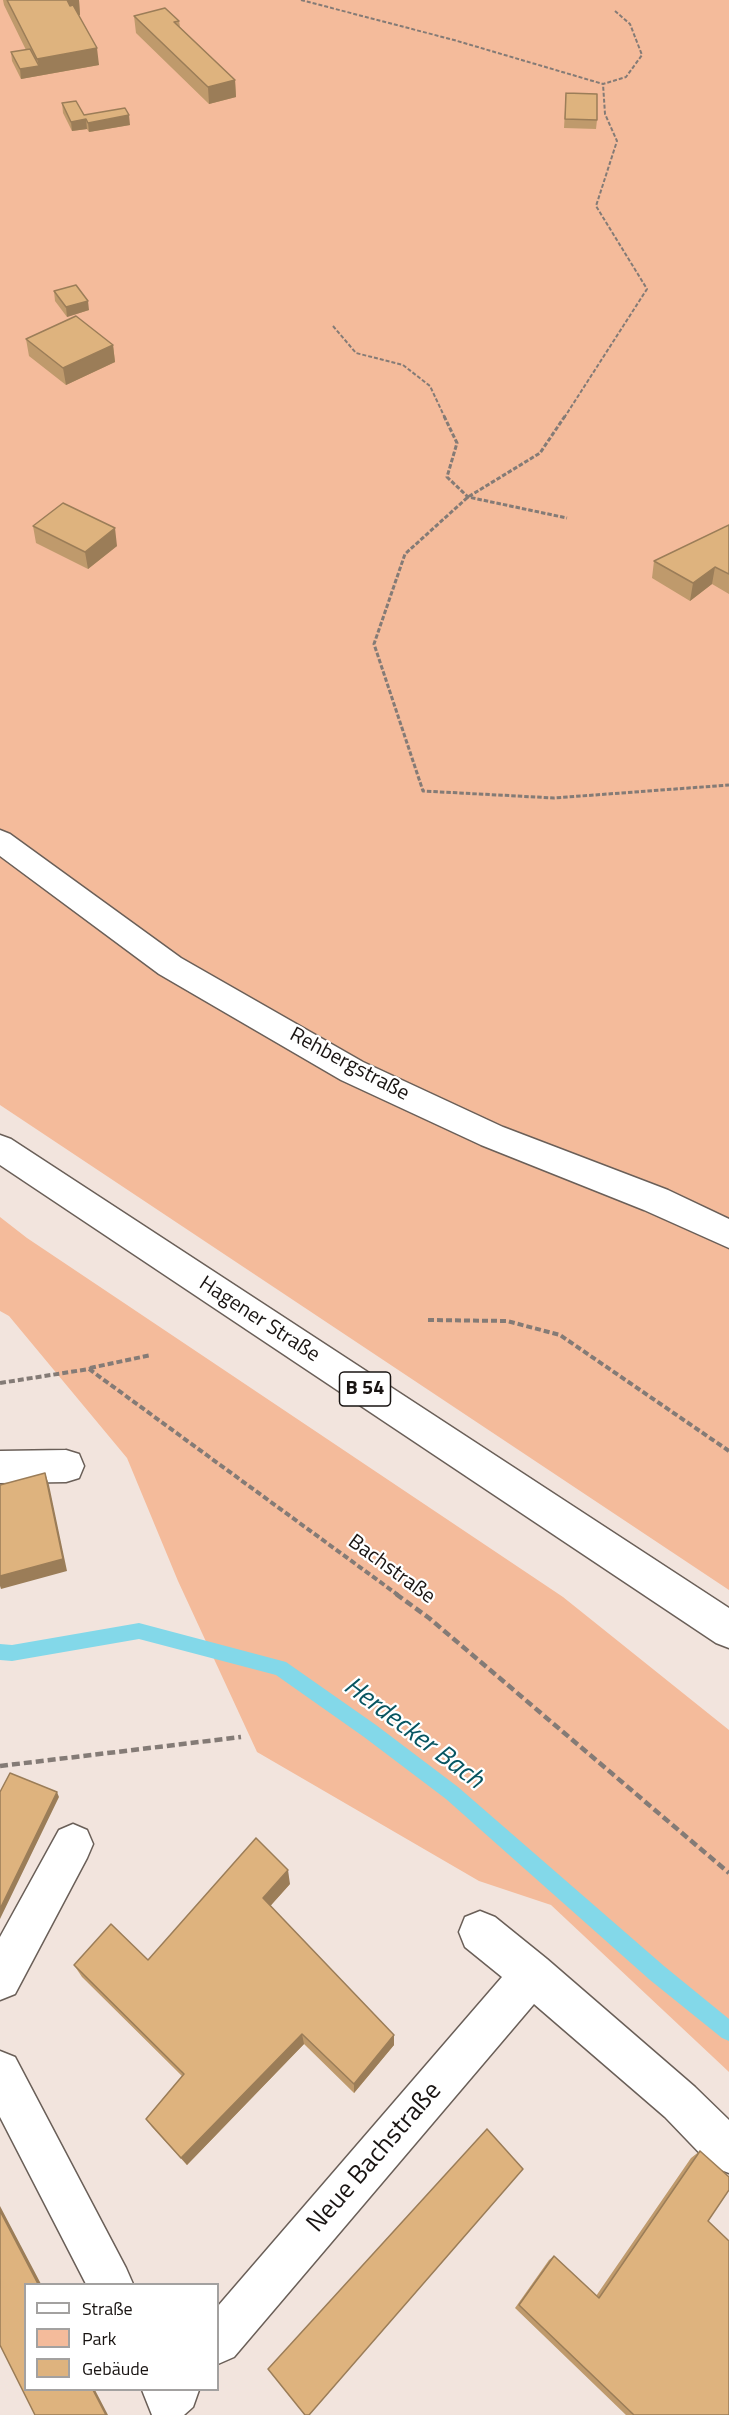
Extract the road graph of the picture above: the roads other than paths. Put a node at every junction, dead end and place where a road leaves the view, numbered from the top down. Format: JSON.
{"nodes":[{"id":1,"x":0,"y":841,"type":"edge"},
{"id":2,"x":0,"y":1149,"type":"edge"},
{"id":3,"x":729,"y":1234,"type":"edge"},
{"id":4,"x":66,"y":1466,"type":"dead end"},
{"id":5,"x":0,"y":1467,"type":"edge"},
{"id":6,"x":729,"y":1630,"type":"edge"},
{"id":7,"x":73,"y":1844,"type":"dead end"},
{"id":8,"x":480,"y":1932,"type":"dead end"},
{"id":9,"x":532,"y":1974,"type":"junction"},
{"id":10,"x":0,"y":1979,"type":"edge"},
{"id":11,"x":0,"y":2072,"type":"edge"},
{"id":12,"x":729,"y":2151,"type":"edge"},
{"id":13,"x":109,"y":2283,"type":"edge"},
{"id":14,"x":219,"y":2340,"type":"edge"}],
"edges":[{"from":1,"to":3,"type":"street","name":"Rehbergstraße"},
{"from":2,"to":6,"type":"street","name":"Hagener Straße","number":"B 54"},
{"from":4,"to":5,"type":"street"},
{"from":7,"to":10,"type":"street"},
{"from":8,"to":9,"type":"street"},
{"from":9,"to":12,"type":"street"},
{"from":9,"to":14,"type":"street","name":"Neue Bachstraße"},
{"from":11,"to":13,"type":"street"}]}
